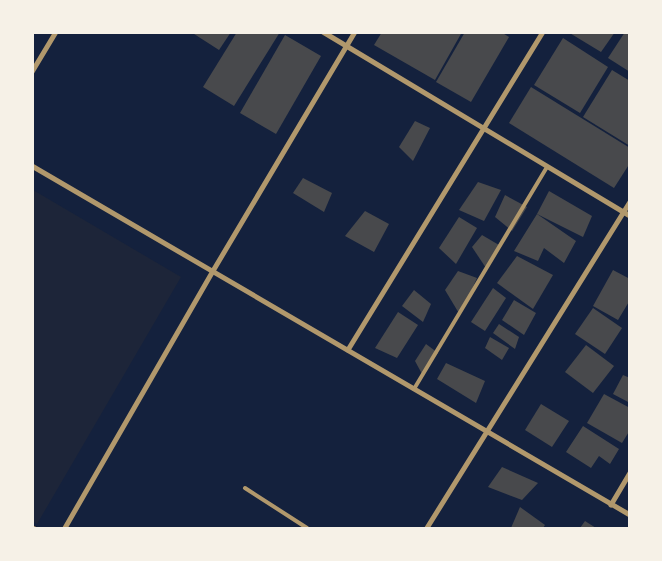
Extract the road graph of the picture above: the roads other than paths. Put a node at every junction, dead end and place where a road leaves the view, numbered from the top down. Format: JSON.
{"nodes":[{"id":1,"x":56,"y":32,"type":"edge"},
{"id":2,"x":323,"y":32,"type":"edge"},
{"id":3,"x":355,"y":32,"type":"edge"},
{"id":4,"x":543,"y":32,"type":"edge"},
{"id":5,"x":346,"y":46,"type":"junction"},
{"id":6,"x":32,"y":72,"type":"edge"},
{"id":7,"x":484,"y":129,"type":"junction"},
{"id":8,"x":32,"y":166,"type":"edge"},
{"id":9,"x":548,"y":167,"type":"junction"},
{"id":10,"x":630,"y":202,"type":"edge"},
{"id":11,"x":623,"y":212,"type":"junction"},
{"id":12,"x":630,"y":216,"type":"edge"},
{"id":13,"x":213,"y":271,"type":"junction"},
{"id":14,"x":348,"y":350,"type":"junction"},
{"id":15,"x":414,"y":389,"type":"junction"},
{"id":16,"x":488,"y":432,"type":"junction"},
{"id":17,"x":630,"y":474,"type":"edge"},
{"id":18,"x":245,"y":488,"type":"dead end"},
{"id":19,"x":612,"y":505,"type":"junction"},
{"id":20,"x":630,"y":515,"type":"edge"},
{"id":21,"x":65,"y":528,"type":"edge"},
{"id":22,"x":308,"y":528,"type":"edge"},
{"id":23,"x":427,"y":528,"type":"edge"}],
"edges":[{"from":1,"to":6,"type":"street"},
{"from":2,"to":5,"type":"street"},
{"from":3,"to":5,"type":"street"},
{"from":4,"to":7,"type":"street"},
{"from":5,"to":7,"type":"street"},
{"from":5,"to":13,"type":"street"},
{"from":7,"to":9,"type":"street"},
{"from":7,"to":14,"type":"street"},
{"from":8,"to":13,"type":"street"},
{"from":9,"to":11,"type":"street"},
{"from":9,"to":15,"type":"lane"},
{"from":10,"to":11,"type":"street"},
{"from":11,"to":12,"type":"street"},
{"from":11,"to":16,"type":"street"},
{"from":13,"to":14,"type":"street"},
{"from":13,"to":21,"type":"street"},
{"from":14,"to":15,"type":"street"},
{"from":15,"to":16,"type":"street"},
{"from":16,"to":19,"type":"street"},
{"from":16,"to":23,"type":"street"},
{"from":17,"to":19,"type":"street"},
{"from":18,"to":22,"type":"lane"},
{"from":19,"to":20,"type":"street"}]}
